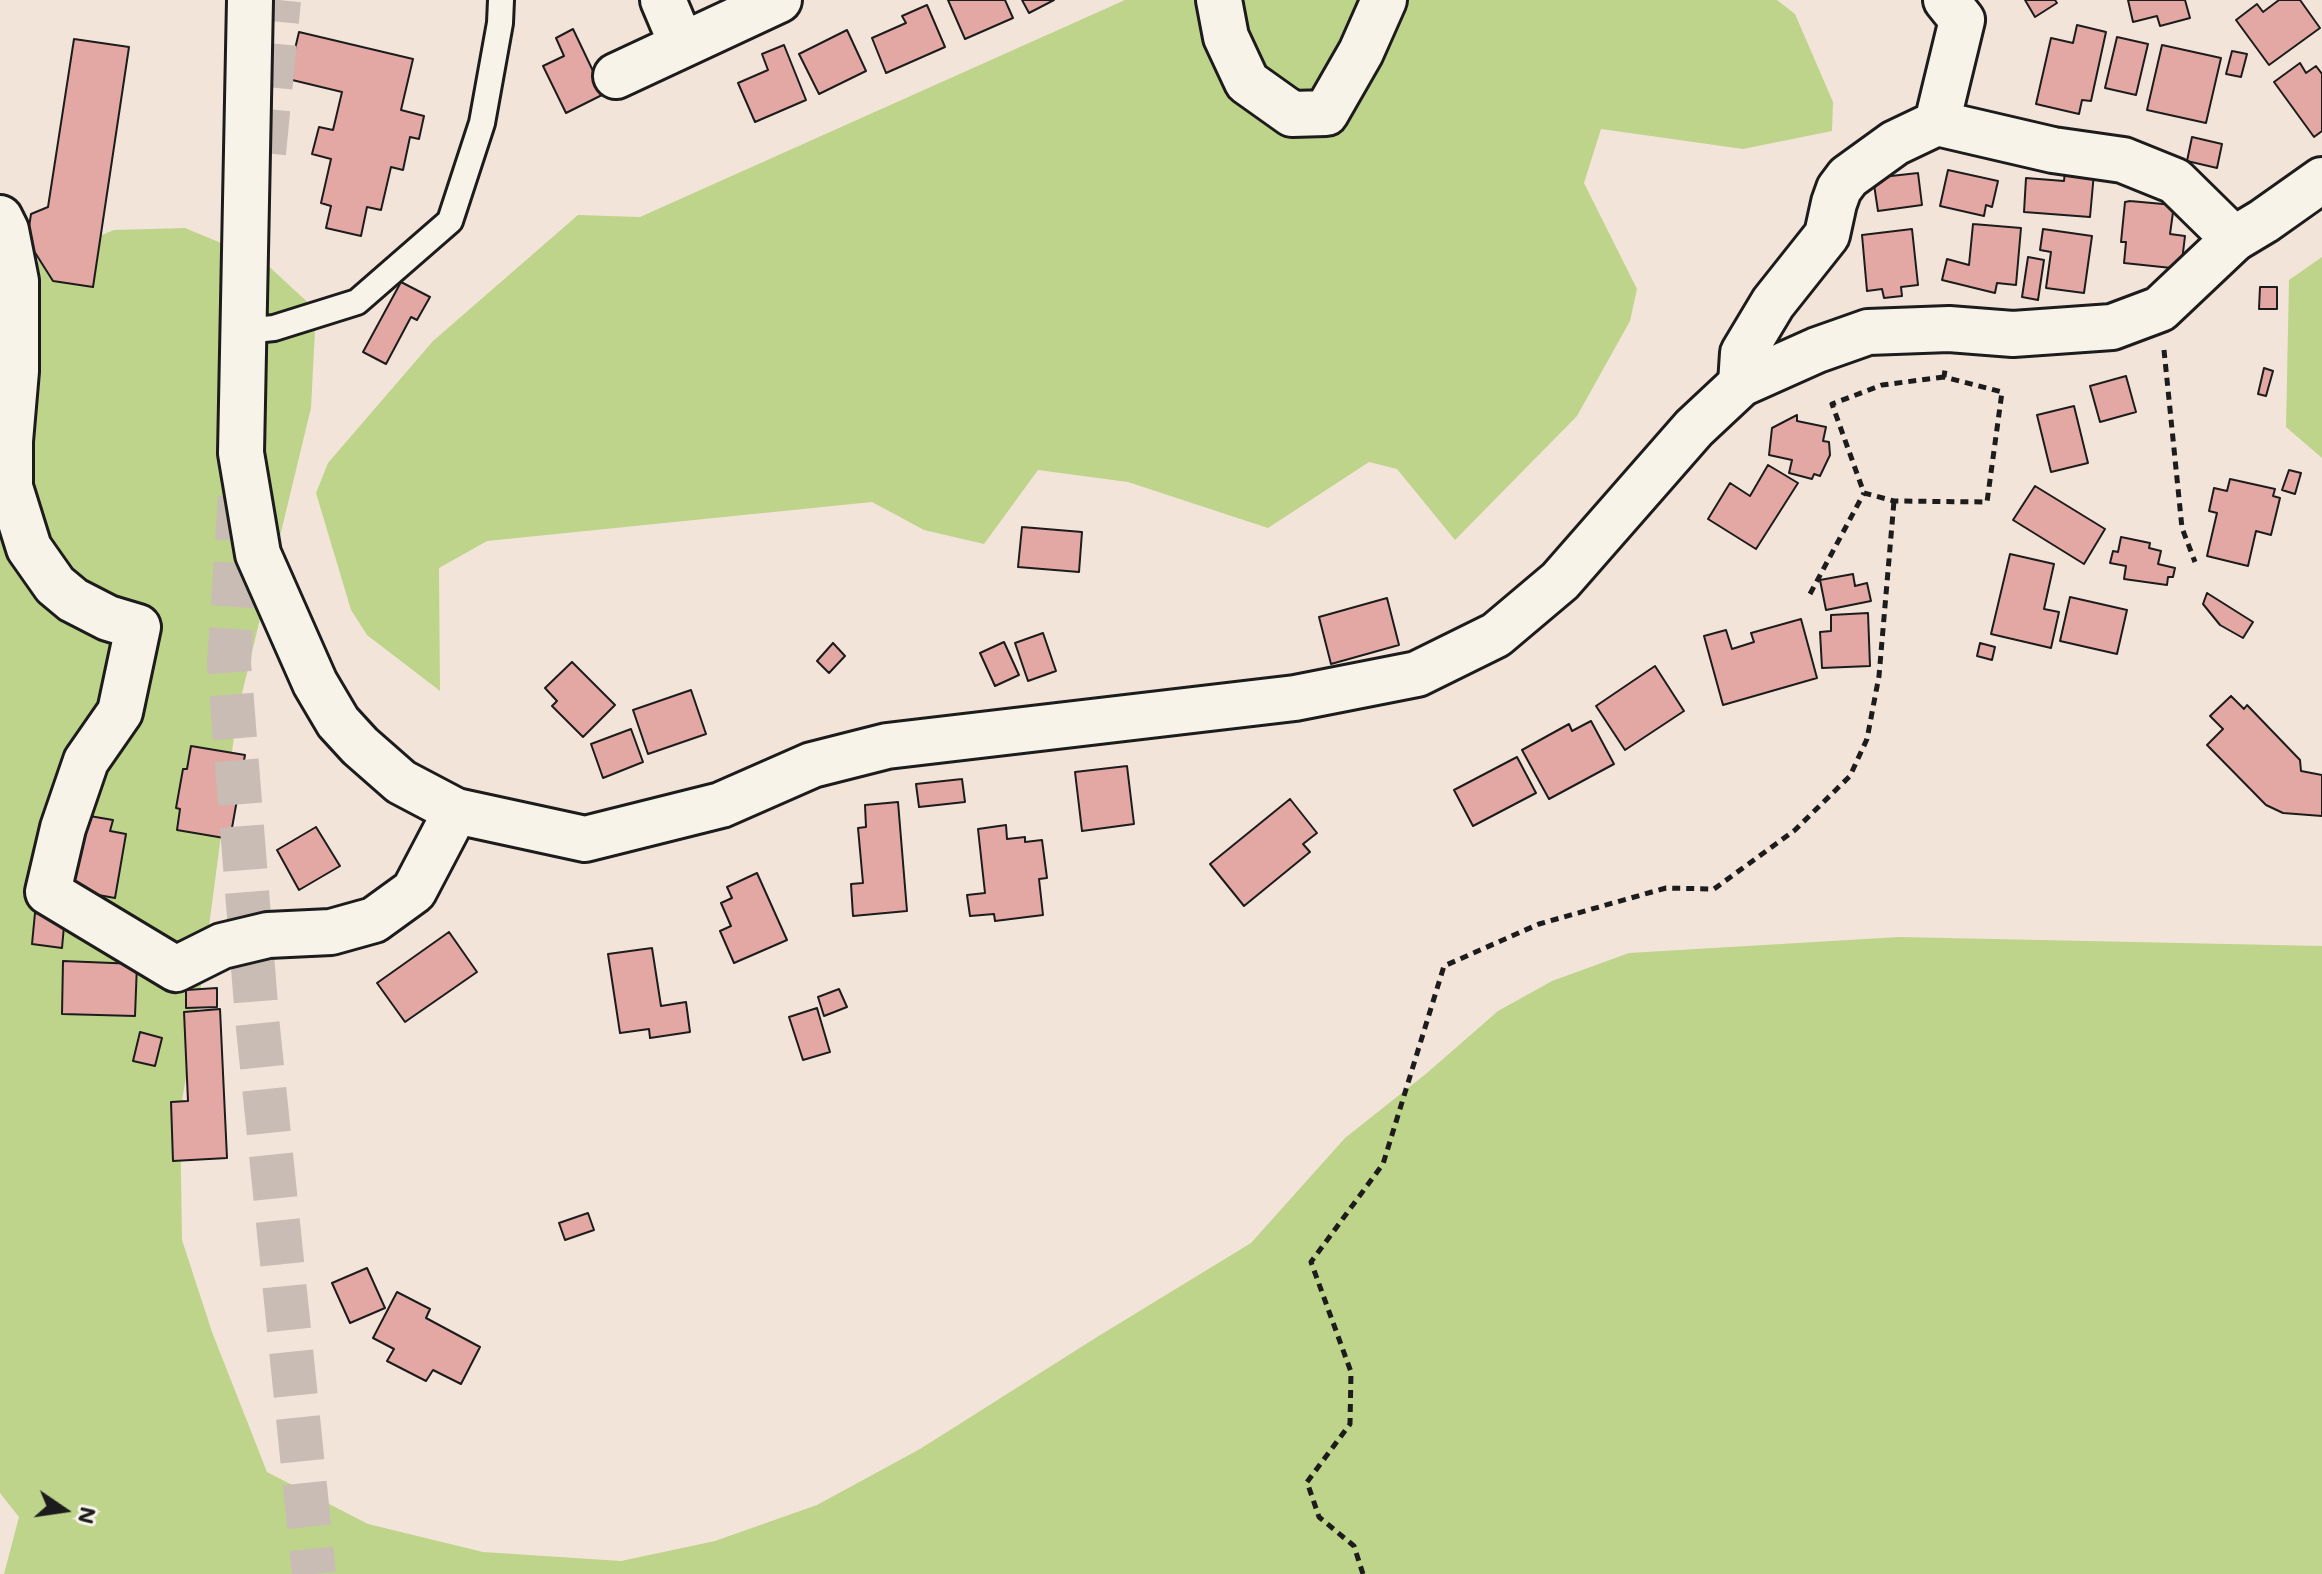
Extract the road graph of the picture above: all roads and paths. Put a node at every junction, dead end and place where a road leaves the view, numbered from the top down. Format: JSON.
{"nodes":[{"id":1,"x":250,"y":0,"type":"edge"},
{"id":2,"x":501,"y":0,"type":"edge"},
{"id":3,"x":663,"y":0,"type":"edge"},
{"id":4,"x":779,"y":0,"type":"edge"},
{"id":5,"x":1219,"y":0,"type":"edge"},
{"id":6,"x":1384,"y":0,"type":"edge"},
{"id":7,"x":1946,"y":0,"type":"edge"},
{"id":8,"x":682,"y":45,"type":"junction"},
{"id":9,"x":616,"y":76,"type":"dead end"},
{"id":10,"x":1937,"y":123,"type":"junction"},
{"id":11,"x":2322,"y":180,"type":"edge"},
{"id":12,"x":0,"y":218,"type":"edge"},
{"id":13,"x":2234,"y":239,"type":"junction"},
{"id":14,"x":2160,"y":309,"type":"junction"},
{"id":15,"x":1949,"y":329,"type":"junction"},
{"id":16,"x":244,"y":331,"type":"junction"},
{"id":17,"x":1944,"y":377,"type":"junction"},
{"id":18,"x":1741,"y":384,"type":"junction"},
{"id":19,"x":1864,"y":493,"type":"junction"},
{"id":20,"x":1894,"y":501,"type":"junction"},
{"id":21,"x":2195,"y":562,"type":"dead end"},
{"id":22,"x":1810,"y":594,"type":"dead end"},
{"id":23,"x":456,"y":811,"type":"junction"},
{"id":24,"x":1363,"y":1574,"type":"edge"}],
"edges":[{"from":1,"to":16,"type":"street"},
{"from":2,"to":16,"type":"lane"},
{"from":3,"to":8,"type":"street"},
{"from":4,"to":8,"type":"street"},
{"from":5,"to":6,"type":"street"},
{"from":7,"to":10,"type":"street"},
{"from":8,"to":9,"type":"street"},
{"from":10,"to":13,"type":"street"},
{"from":10,"to":18,"type":"street"},
{"from":11,"to":13,"type":"street"},
{"from":12,"to":23,"type":"street"},
{"from":13,"to":14,"type":"street"},
{"from":14,"to":15,"type":"street"},
{"from":14,"to":21,"type":"path"},
{"from":15,"to":17,"type":"path"},
{"from":15,"to":18,"type":"street"},
{"from":16,"to":23,"type":"street"},
{"from":17,"to":19,"type":"path"},
{"from":17,"to":20,"type":"path"},
{"from":18,"to":23,"type":"street"},
{"from":19,"to":20,"type":"path"},
{"from":19,"to":22,"type":"path"},
{"from":20,"to":24,"type":"path"}]}
